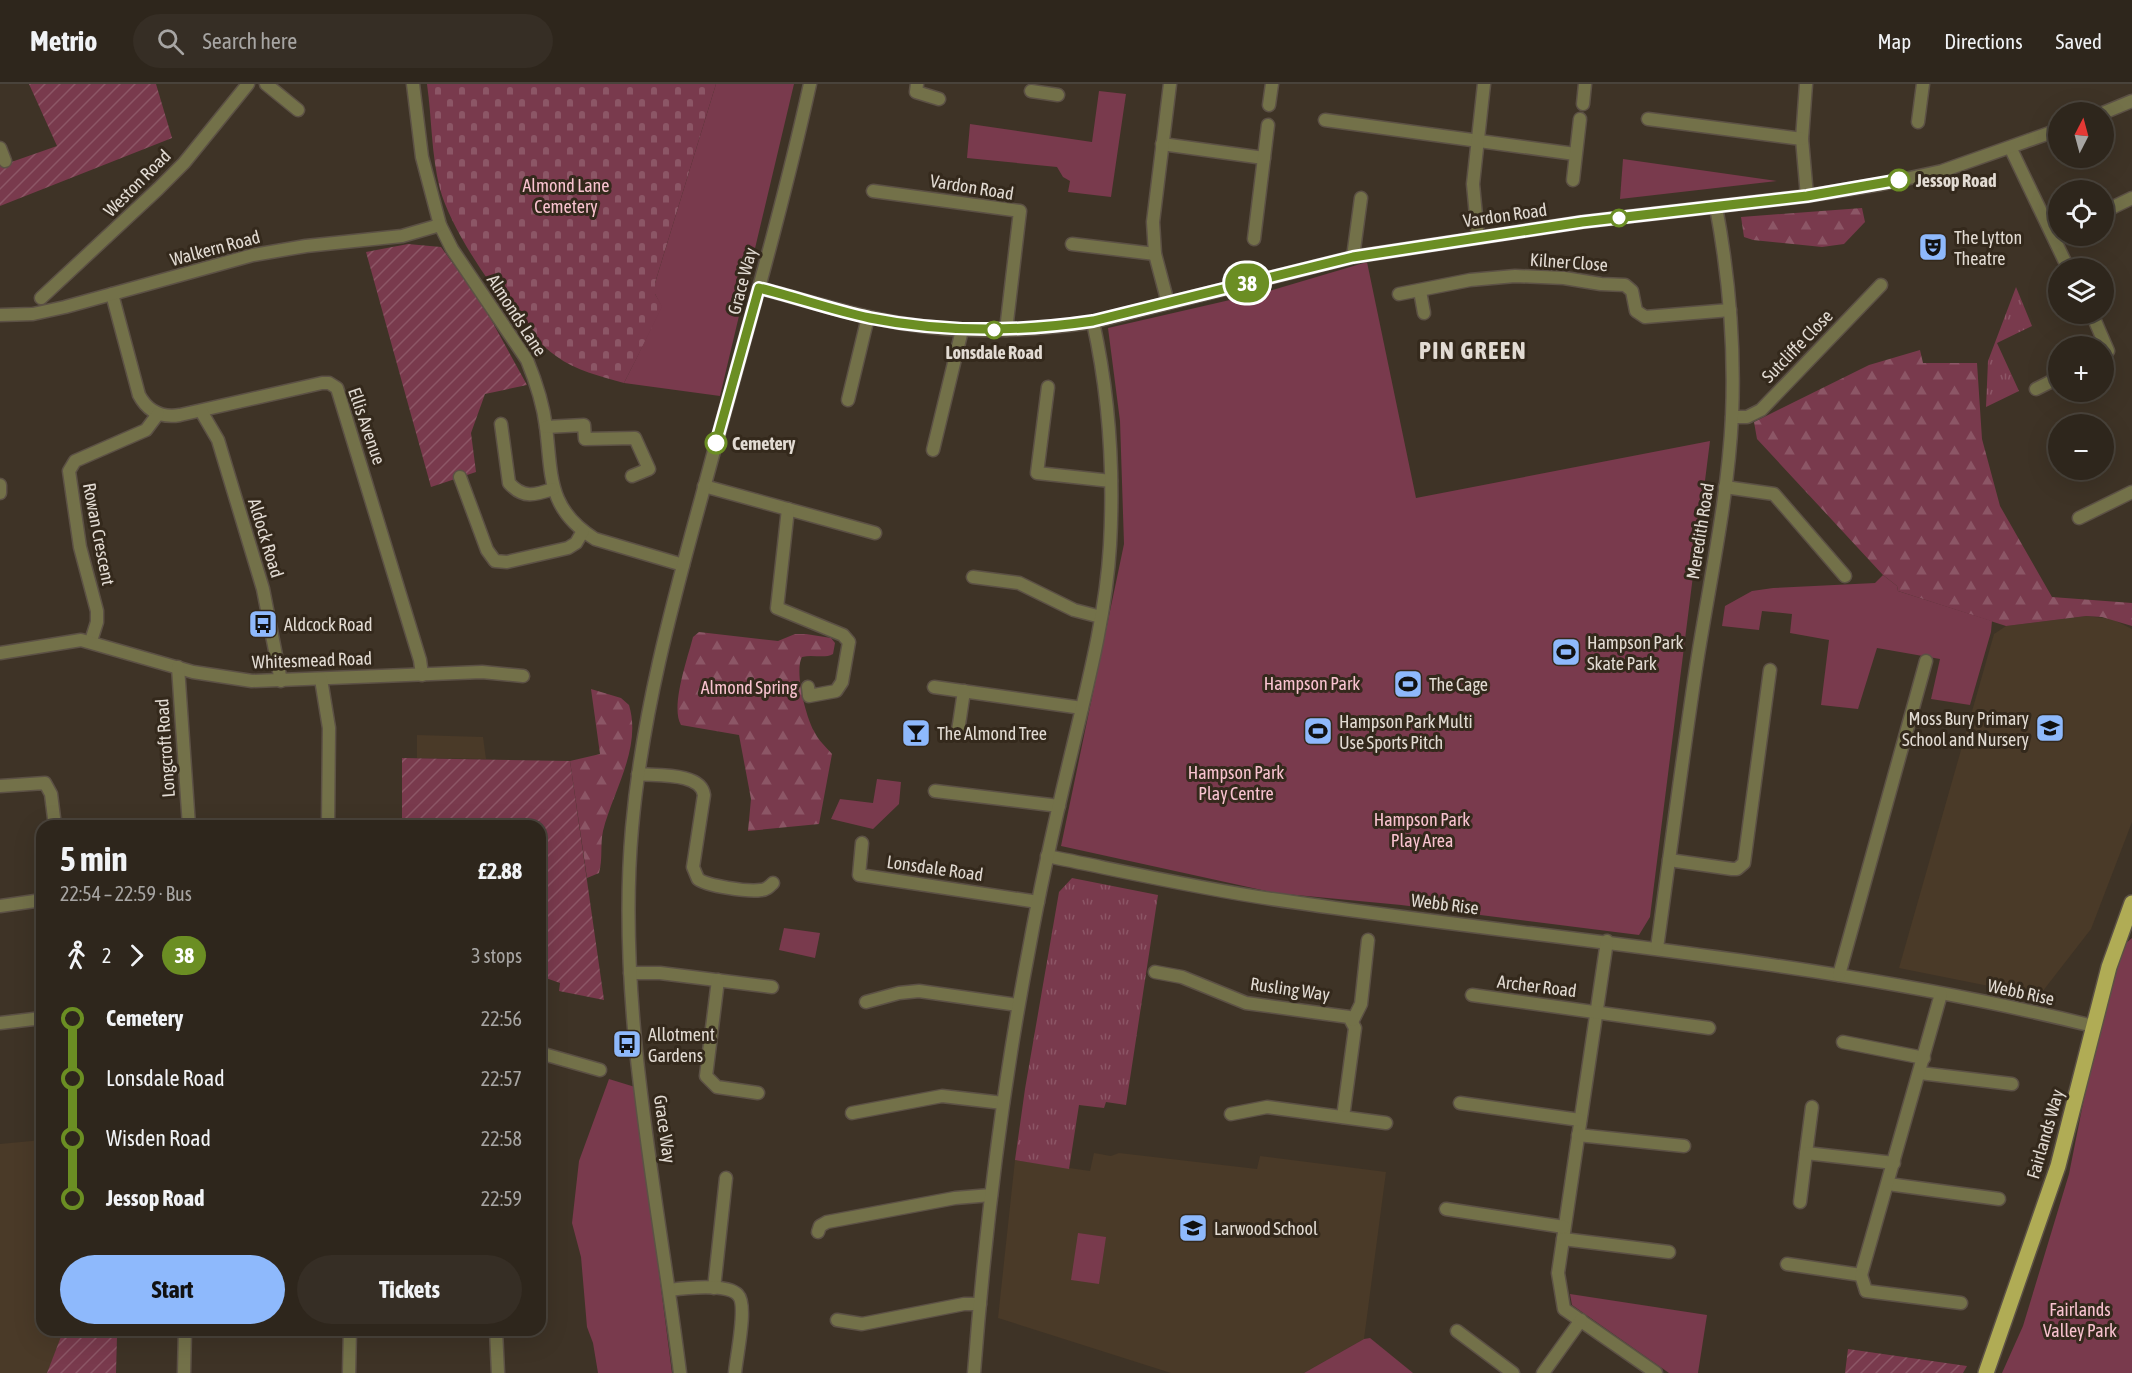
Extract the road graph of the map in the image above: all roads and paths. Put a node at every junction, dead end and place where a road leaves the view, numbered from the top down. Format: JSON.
{"nodes":[{"id":1,"x":248,"y":84,"type":"edge"},
{"id":2,"x":266,"y":84,"type":"edge"},
{"id":3,"x":413,"y":84,"type":"edge"},
{"id":4,"x":810,"y":84,"type":"edge"},
{"id":5,"x":917,"y":84,"type":"edge"},
{"id":6,"x":1170,"y":84,"type":"edge"},
{"id":7,"x":1272,"y":84,"type":"edge"},
{"id":8,"x":1484,"y":84,"type":"edge"},
{"id":9,"x":1585,"y":84,"type":"edge"},
{"id":10,"x":1806,"y":84,"type":"edge"},
{"id":11,"x":1923,"y":84,"type":"edge"},
{"id":12,"x":1031,"y":91,"type":"dead end"},
{"id":13,"x":1050,"y":91,"type":"edge"},
{"id":14,"x":939,"y":99,"type":"dead end"},
{"id":15,"x":2132,"y":101,"type":"edge"},
{"id":16,"x":1583,"y":104,"type":"dead end"},
{"id":17,"x":1269,"y":105,"type":"dead end"},
{"id":18,"x":2114,"y":108,"type":"edge"},
{"id":19,"x":298,"y":110,"type":"dead end"},
{"id":20,"x":1581,"y":119,"type":"dead end"},
{"id":21,"x":1648,"y":119,"type":"dead end"},
{"id":22,"x":1325,"y":120,"type":"dead end"},
{"id":23,"x":1918,"y":122,"type":"dead end"},
{"id":24,"x":1268,"y":125,"type":"dead end"},
{"id":25,"x":2048,"y":134,"type":"edge"},
{"id":26,"x":1802,"y":139,"type":"junction"},
{"id":27,"x":1476,"y":141,"type":"junction"},
{"id":28,"x":1162,"y":144,"type":"junction"},
{"id":29,"x":0,"y":148,"type":"edge"},
{"id":30,"x":2011,"y":148,"type":"junction"},
{"id":31,"x":1575,"y":154,"type":"junction"},
{"id":32,"x":1264,"y":158,"type":"junction"},
{"id":33,"x":5,"y":161,"type":"dead end"},
{"id":34,"x":1573,"y":180,"type":"dead end"},
{"id":35,"x":873,"y":191,"type":"dead end"},
{"id":36,"x":1807,"y":196,"type":"junction"},
{"id":37,"x":1361,"y":198,"type":"dead end"},
{"id":38,"x":2132,"y":198,"type":"edge"},
{"id":39,"x":1716,"y":207,"type":"junction"},
{"id":40,"x":2114,"y":207,"type":"edge"},
{"id":41,"x":2048,"y":220,"type":"edge"},
{"id":42,"x":440,"y":225,"type":"junction"},
{"id":43,"x":1478,"y":237,"type":"junction"},
{"id":44,"x":1254,"y":239,"type":"dead end"},
{"id":45,"x":1072,"y":244,"type":"dead end"},
{"id":46,"x":1155,"y":254,"type":"junction"},
{"id":47,"x":1353,"y":257,"type":"junction"},
{"id":48,"x":1881,"y":285,"type":"dead end"},
{"id":49,"x":759,"y":288,"type":"junction"},
{"id":50,"x":1420,"y":291,"type":"junction"},
{"id":51,"x":112,"y":294,"type":"junction"},
{"id":52,"x":1399,"y":294,"type":"dead end"},
{"id":53,"x":41,"y":298,"type":"dead end"},
{"id":54,"x":1168,"y":303,"type":"junction"},
{"id":55,"x":1730,"y":310,"type":"junction"},
{"id":56,"x":1424,"y":313,"type":"dead end"},
{"id":57,"x":0,"y":315,"type":"edge"},
{"id":58,"x":868,"y":317,"type":"junction"},
{"id":59,"x":1093,"y":321,"type":"junction"},
{"id":60,"x":962,"y":330,"type":"junction"},
{"id":61,"x":1006,"y":330,"type":"junction"},
{"id":62,"x":2048,"y":383,"type":"edge"},
{"id":63,"x":1048,"y":387,"type":"dead end"},
{"id":64,"x":2036,"y":389,"type":"dead end"},
{"id":65,"x":848,"y":400,"type":"dead end"},
{"id":66,"x":201,"y":411,"type":"junction"},
{"id":67,"x":158,"y":414,"type":"junction"},
{"id":68,"x":1732,"y":417,"type":"junction"},
{"id":69,"x":501,"y":424,"type":"dead end"},
{"id":70,"x":546,"y":427,"type":"junction"},
{"id":71,"x":933,"y":450,"type":"dead end"},
{"id":72,"x":632,"y":476,"type":"dead end"},
{"id":73,"x":460,"y":477,"type":"dead end"},
{"id":74,"x":1111,"y":482,"type":"junction"},
{"id":75,"x":0,"y":485,"type":"edge"},
{"id":76,"x":704,"y":486,"type":"junction"},
{"id":77,"x":1725,"y":487,"type":"junction"},
{"id":78,"x":553,"y":489,"type":"junction"},
{"id":79,"x":2132,"y":492,"type":"edge"},
{"id":80,"x":0,"y":493,"type":"edge"},
{"id":81,"x":788,"y":509,"type":"junction"},
{"id":82,"x":2079,"y":518,"type":"dead end"},
{"id":83,"x":583,"y":531,"type":"junction"},
{"id":84,"x":875,"y":533,"type":"dead end"},
{"id":85,"x":683,"y":565,"type":"junction"},
{"id":86,"x":1845,"y":576,"type":"dead end"},
{"id":87,"x":973,"y":577,"type":"dead end"},
{"id":88,"x":1101,"y":617,"type":"junction"},
{"id":89,"x":91,"y":641,"type":"junction"},
{"id":90,"x":0,"y":653,"type":"edge"},
{"id":91,"x":1926,"y":661,"type":"dead end"},
{"id":92,"x":178,"y":667,"type":"junction"},
{"id":93,"x":1770,"y":670,"type":"dead end"},
{"id":94,"x":422,"y":675,"type":"junction"},
{"id":95,"x":523,"y":676,"type":"dead end"},
{"id":96,"x":321,"y":679,"type":"junction"},
{"id":97,"x":281,"y":681,"type":"junction"},
{"id":98,"x":934,"y":687,"type":"dead end"},
{"id":99,"x":964,"y":691,"type":"junction"},
{"id":100,"x":809,"y":696,"type":"dead end"},
{"id":101,"x":1082,"y":708,"type":"junction"},
{"id":102,"x":958,"y":731,"type":"dead end"},
{"id":103,"x":638,"y":774,"type":"junction"},
{"id":104,"x":0,"y":786,"type":"edge"},
{"id":105,"x":935,"y":790,"type":"dead end"},
{"id":106,"x":1059,"y":806,"type":"junction"},
{"id":107,"x":54,"y":820,"type":"edge"},
{"id":108,"x":189,"y":820,"type":"edge"},
{"id":109,"x":328,"y":820,"type":"edge"},
{"id":110,"x":862,"y":843,"type":"dead end"},
{"id":111,"x":1047,"y":856,"type":"junction"},
{"id":112,"x":1669,"y":860,"type":"junction"},
{"id":113,"x":773,"y":883,"type":"dead end"},
{"id":114,"x":36,"y":901,"type":"edge"},
{"id":115,"x":1038,"y":902,"type":"junction"},
{"id":116,"x":2132,"y":903,"type":"edge"},
{"id":117,"x":0,"y":906,"type":"edge"},
{"id":118,"x":2129,"y":922,"type":"edge"},
{"id":119,"x":1368,"y":940,"type":"dead end"},
{"id":120,"x":1608,"y":941,"type":"junction"},
{"id":121,"x":1657,"y":948,"type":"junction"},
{"id":122,"x":1155,"y":972,"type":"dead end"},
{"id":123,"x":630,"y":973,"type":"junction"},
{"id":124,"x":1839,"y":975,"type":"junction"},
{"id":125,"x":718,"y":980,"type":"junction"},
{"id":126,"x":772,"y":987,"type":"dead end"},
{"id":127,"x":1941,"y":994,"type":"junction"},
{"id":128,"x":1472,"y":995,"type":"dead end"},
{"id":129,"x":866,"y":1002,"type":"dead end"},
{"id":130,"x":1018,"y":1005,"type":"junction"},
{"id":131,"x":1597,"y":1012,"type":"junction"},
{"id":132,"x":36,"y":1019,"type":"edge"},
{"id":133,"x":1353,"y":1020,"type":"junction"},
{"id":134,"x":0,"y":1023,"type":"edge"},
{"id":135,"x":2093,"y":1026,"type":"junction"},
{"id":136,"x":1709,"y":1028,"type":"dead end"},
{"id":137,"x":1843,"y":1042,"type":"dead end"},
{"id":138,"x":546,"y":1055,"type":"edge"},
{"id":139,"x":1924,"y":1058,"type":"junction"},
{"id":140,"x":600,"y":1070,"type":"dead end"},
{"id":141,"x":1920,"y":1073,"type":"junction"},
{"id":142,"x":2012,"y":1084,"type":"dead end"},
{"id":143,"x":758,"y":1093,"type":"dead end"},
{"id":144,"x":1003,"y":1103,"type":"junction"},
{"id":145,"x":1460,"y":1103,"type":"dead end"},
{"id":146,"x":1812,"y":1107,"type":"dead end"},
{"id":147,"x":852,"y":1113,"type":"dead end"},
{"id":148,"x":1231,"y":1113,"type":"dead end"},
{"id":149,"x":1343,"y":1117,"type":"junction"},
{"id":150,"x":1580,"y":1120,"type":"junction"},
{"id":151,"x":1386,"y":1123,"type":"dead end"},
{"id":152,"x":1578,"y":1135,"type":"junction"},
{"id":153,"x":1684,"y":1146,"type":"dead end"},
{"id":154,"x":1806,"y":1153,"type":"junction"},
{"id":155,"x":1894,"y":1163,"type":"junction"},
{"id":156,"x":726,"y":1178,"type":"dead end"},
{"id":157,"x":1888,"y":1184,"type":"junction"},
{"id":158,"x":991,"y":1195,"type":"junction"},
{"id":159,"x":1999,"y":1199,"type":"dead end"},
{"id":160,"x":1800,"y":1202,"type":"dead end"},
{"id":161,"x":1446,"y":1209,"type":"dead end"},
{"id":162,"x":818,"y":1232,"type":"dead end"},
{"id":163,"x":1564,"y":1233,"type":"junction"},
{"id":164,"x":1670,"y":1252,"type":"dead end"},
{"id":165,"x":1787,"y":1264,"type":"dead end"},
{"id":166,"x":1861,"y":1275,"type":"junction"},
{"id":167,"x":714,"y":1288,"type":"junction"},
{"id":168,"x":669,"y":1290,"type":"junction"},
{"id":169,"x":1961,"y":1303,"type":"dead end"},
{"id":170,"x":980,"y":1304,"type":"junction"},
{"id":171,"x":837,"y":1320,"type":"dead end"},
{"id":172,"x":1581,"y":1320,"type":"junction"},
{"id":173,"x":1457,"y":1331,"type":"dead end"},
{"id":174,"x":185,"y":1336,"type":"edge"},
{"id":175,"x":350,"y":1336,"type":"edge"},
{"id":176,"x":496,"y":1336,"type":"edge"},
{"id":177,"x":184,"y":1373,"type":"edge"},
{"id":178,"x":349,"y":1373,"type":"edge"},
{"id":179,"x":498,"y":1373,"type":"edge"},
{"id":180,"x":680,"y":1373,"type":"edge"},
{"id":181,"x":735,"y":1373,"type":"edge"},
{"id":182,"x":974,"y":1373,"type":"edge"},
{"id":183,"x":1513,"y":1373,"type":"edge"},
{"id":184,"x":1543,"y":1373,"type":"edge"},
{"id":185,"x":1656,"y":1373,"type":"edge"},
{"id":186,"x":1986,"y":1373,"type":"edge"}],
"edges":[{"from":1,"to":53,"type":"street","name":"Weston Road"},
{"from":2,"to":19,"type":"street"},
{"from":3,"to":42,"type":"street","name":"Almonds Lane"},
{"from":4,"to":49,"type":"street","name":"Grace Way"},
{"from":5,"to":14,"type":"street"},
{"from":6,"to":28,"type":"street"},
{"from":7,"to":17,"type":"street"},
{"from":8,"to":27,"type":"street"},
{"from":9,"to":16,"type":"street"},
{"from":10,"to":26,"type":"street"},
{"from":11,"to":23,"type":"street"},
{"from":12,"to":13,"type":"street"},
{"from":15,"to":18,"type":"street"},
{"from":20,"to":31,"type":"street"},
{"from":21,"to":26,"type":"street"},
{"from":22,"to":27,"type":"street"},
{"from":24,"to":32,"type":"street"},
{"from":25,"to":30,"type":"street","name":"Vardon Road"},
{"from":26,"to":36,"type":"street"},
{"from":27,"to":31,"type":"street"},
{"from":27,"to":43,"type":"street"},
{"from":28,"to":32,"type":"street"},
{"from":28,"to":46,"type":"street"},
{"from":29,"to":33,"type":"street"},
{"from":30,"to":36,"type":"street","name":"Vardon Road"},
{"from":30,"to":41,"type":"street"},
{"from":31,"to":34,"type":"street"},
{"from":32,"to":44,"type":"street"},
{"from":35,"to":61,"type":"street","name":"Vardon Road"},
{"from":36,"to":39,"type":"street","name":"Vardon Road"},
{"from":37,"to":47,"type":"street"},
{"from":38,"to":40,"type":"street"},
{"from":39,"to":43,"type":"street","name":"Vardon Road"},
{"from":39,"to":55,"type":"street","name":"Meredith Road"},
{"from":42,"to":51,"type":"street","name":"Walkern Road"},
{"from":42,"to":70,"type":"street","name":"Almonds Lane"},
{"from":43,"to":47,"type":"street","name":"Vardon Road"},
{"from":45,"to":46,"type":"street"},
{"from":46,"to":54,"type":"street"},
{"from":47,"to":54,"type":"street","name":"Vardon Road"},
{"from":48,"to":68,"type":"street","name":"Sutcliffe Close"},
{"from":49,"to":58,"type":"street","name":"Vardon Road"},
{"from":49,"to":76,"type":"street","name":"Grace Way"},
{"from":50,"to":52,"type":"street","name":"Kilner Close"},
{"from":50,"to":55,"type":"street","name":"Kilner Close"},
{"from":50,"to":56,"type":"street"},
{"from":51,"to":57,"type":"street","name":"Walkern Road"},
{"from":51,"to":67,"type":"street"},
{"from":54,"to":59,"type":"street","name":"Vardon Road"},
{"from":55,"to":68,"type":"street","name":"Meredith Road"},
{"from":58,"to":60,"type":"street","name":"Vardon Road"},
{"from":58,"to":65,"type":"street"},
{"from":59,"to":61,"type":"street","name":"Vardon Road"},
{"from":59,"to":74,"type":"street"},
{"from":60,"to":61,"type":"street","name":"Vardon Road"},
{"from":60,"to":71,"type":"street"},
{"from":62,"to":64,"type":"street"},
{"from":63,"to":74,"type":"street"},
{"from":66,"to":67,"type":"street","name":"Ellis Avenue"},
{"from":66,"to":94,"type":"street","name":"Ellis Avenue"},
{"from":66,"to":97,"type":"street","name":"Aldock Road"},
{"from":67,"to":89,"type":"street","name":"Rowan Crescent"},
{"from":68,"to":77,"type":"street","name":"Meredith Road"},
{"from":69,"to":78,"type":"street"},
{"from":70,"to":72,"type":"street"},
{"from":70,"to":78,"type":"street","name":"Almonds Lane"},
{"from":73,"to":83,"type":"street"},
{"from":74,"to":88,"type":"street"},
{"from":75,"to":80,"type":"street"},
{"from":76,"to":81,"type":"street"},
{"from":76,"to":85,"type":"street","name":"Grace Way"},
{"from":77,"to":86,"type":"street"},
{"from":77,"to":112,"type":"street","name":"Meredith Road"},
{"from":78,"to":83,"type":"street","name":"Almonds Lane"},
{"from":79,"to":82,"type":"street"},
{"from":81,"to":84,"type":"street"},
{"from":81,"to":100,"type":"street"},
{"from":83,"to":85,"type":"street","name":"Almonds Lane"},
{"from":85,"to":103,"type":"street","name":"Grace Way"},
{"from":87,"to":88,"type":"street"},
{"from":88,"to":101,"type":"street"},
{"from":89,"to":90,"type":"street","name":"Whitesmead Road"},
{"from":89,"to":92,"type":"street","name":"Whitesmead Road"},
{"from":91,"to":124,"type":"street"},
{"from":92,"to":97,"type":"street","name":"Whitesmead Road"},
{"from":92,"to":108,"type":"street","name":"Longcroft Road"},
{"from":93,"to":112,"type":"street"},
{"from":94,"to":95,"type":"street","name":"Whitesmead Road"},
{"from":94,"to":96,"type":"street","name":"Whitesmead Road"},
{"from":96,"to":97,"type":"street","name":"Whitesmead Road"},
{"from":96,"to":109,"type":"street"},
{"from":98,"to":99,"type":"street"},
{"from":99,"to":101,"type":"street"},
{"from":99,"to":102,"type":"street"},
{"from":101,"to":106,"type":"street"},
{"from":103,"to":113,"type":"street"},
{"from":103,"to":123,"type":"street","name":"Grace Way"},
{"from":104,"to":107,"type":"street"},
{"from":105,"to":106,"type":"street"},
{"from":106,"to":111,"type":"street"},
{"from":110,"to":115,"type":"street","name":"Lonsdale Road"},
{"from":111,"to":115,"type":"street"},
{"from":111,"to":120,"type":"street","name":"Webb Rise"},
{"from":112,"to":121,"type":"street","name":"Meredith Road"},
{"from":114,"to":117,"type":"street"},
{"from":115,"to":130,"type":"street"},
{"from":116,"to":118,"type":"main road","name":"Fairlands Way"},
{"from":118,"to":135,"type":"main road","name":"Fairlands Way"},
{"from":119,"to":133,"type":"street"},
{"from":120,"to":121,"type":"street","name":"Webb Rise"},
{"from":120,"to":131,"type":"street","name":"Archer Road"},
{"from":121,"to":124,"type":"street","name":"Webb Rise"},
{"from":122,"to":133,"type":"street","name":"Rusling Way"},
{"from":123,"to":125,"type":"street"},
{"from":123,"to":168,"type":"street","name":"Grace Way"},
{"from":124,"to":127,"type":"street","name":"Webb Rise"},
{"from":125,"to":126,"type":"street"},
{"from":125,"to":143,"type":"street"},
{"from":127,"to":135,"type":"street","name":"Webb Rise"},
{"from":127,"to":139,"type":"street"},
{"from":128,"to":131,"type":"street","name":"Archer Road"},
{"from":129,"to":130,"type":"street"},
{"from":130,"to":144,"type":"street"},
{"from":131,"to":136,"type":"street","name":"Archer Road"},
{"from":131,"to":150,"type":"street","name":"Archer Road"},
{"from":132,"to":134,"type":"street"},
{"from":133,"to":149,"type":"street"},
{"from":135,"to":186,"type":"main road","name":"Fairlands Way"},
{"from":137,"to":139,"type":"street"},
{"from":138,"to":140,"type":"street"},
{"from":139,"to":141,"type":"street"},
{"from":141,"to":142,"type":"street"},
{"from":141,"to":155,"type":"street"},
{"from":144,"to":147,"type":"street"},
{"from":144,"to":158,"type":"street"},
{"from":145,"to":150,"type":"street"},
{"from":146,"to":154,"type":"street"},
{"from":148,"to":149,"type":"street"},
{"from":149,"to":151,"type":"street"},
{"from":150,"to":152,"type":"street","name":"Archer Road"},
{"from":152,"to":153,"type":"street"},
{"from":152,"to":163,"type":"street","name":"Archer Road"},
{"from":154,"to":155,"type":"street"},
{"from":154,"to":160,"type":"street"},
{"from":155,"to":157,"type":"street"},
{"from":156,"to":167,"type":"street"},
{"from":157,"to":159,"type":"street"},
{"from":157,"to":166,"type":"street"},
{"from":158,"to":162,"type":"street"},
{"from":158,"to":170,"type":"street"},
{"from":161,"to":163,"type":"street"},
{"from":163,"to":164,"type":"street"},
{"from":163,"to":172,"type":"street","name":"Archer Road"},
{"from":165,"to":166,"type":"street"},
{"from":166,"to":169,"type":"street"},
{"from":167,"to":168,"type":"street"},
{"from":167,"to":181,"type":"street"},
{"from":168,"to":180,"type":"street","name":"Grace Way"},
{"from":170,"to":171,"type":"street"},
{"from":170,"to":182,"type":"street"},
{"from":172,"to":184,"type":"street"},
{"from":172,"to":185,"type":"street","name":"Archer Road"},
{"from":173,"to":183,"type":"street"},
{"from":174,"to":177,"type":"street"},
{"from":175,"to":178,"type":"street"},
{"from":176,"to":179,"type":"street"}]}
